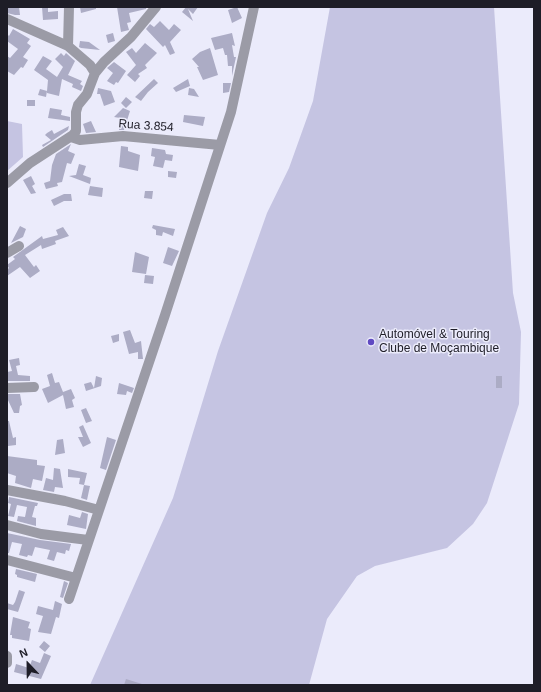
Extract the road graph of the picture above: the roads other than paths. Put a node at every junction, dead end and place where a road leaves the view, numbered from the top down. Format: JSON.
{"nodes":[{"id":1,"x":69,"y":7,"type":"edge"},
{"id":2,"x":156,"y":7,"type":"edge"},
{"id":3,"x":254,"y":7,"type":"edge"},
{"id":4,"x":7,"y":19,"type":"edge"},
{"id":5,"x":68,"y":46,"type":"junction"},
{"id":6,"x":95,"y":73,"type":"junction"},
{"id":7,"x":71,"y":137,"type":"junction"},
{"id":8,"x":220,"y":146,"type":"junction"},
{"id":9,"x":7,"y":183,"type":"edge"},
{"id":10,"x":19,"y":246,"type":"dead end"},
{"id":11,"x":7,"y":253,"type":"edge"},
{"id":12,"x":34,"y":387,"type":"dead end"},
{"id":13,"x":7,"y":388,"type":"edge"},
{"id":14,"x":7,"y":490,"type":"edge"},
{"id":15,"x":98,"y":510,"type":"junction"},
{"id":16,"x":7,"y":524,"type":"edge"},
{"id":17,"x":88,"y":540,"type":"junction"},
{"id":18,"x":7,"y":560,"type":"edge"},
{"id":19,"x":76,"y":578,"type":"junction"},
{"id":20,"x":69,"y":599,"type":"dead end"}],
"edges":[{"from":1,"to":5,"type":"street"},
{"from":2,"to":6,"type":"street"},
{"from":3,"to":8,"type":"street"},
{"from":4,"to":5,"type":"street"},
{"from":5,"to":6,"type":"street"},
{"from":6,"to":7,"type":"street"},
{"from":7,"to":8,"type":"street","name":"Rua 3.854"},
{"from":7,"to":9,"type":"street"},
{"from":8,"to":15,"type":"street"},
{"from":10,"to":11,"type":"street"},
{"from":12,"to":13,"type":"street"},
{"from":14,"to":15,"type":"street"},
{"from":15,"to":17,"type":"street"},
{"from":16,"to":17,"type":"street"},
{"from":17,"to":19,"type":"street"},
{"from":18,"to":19,"type":"street"},
{"from":19,"to":20,"type":"street"}]}
